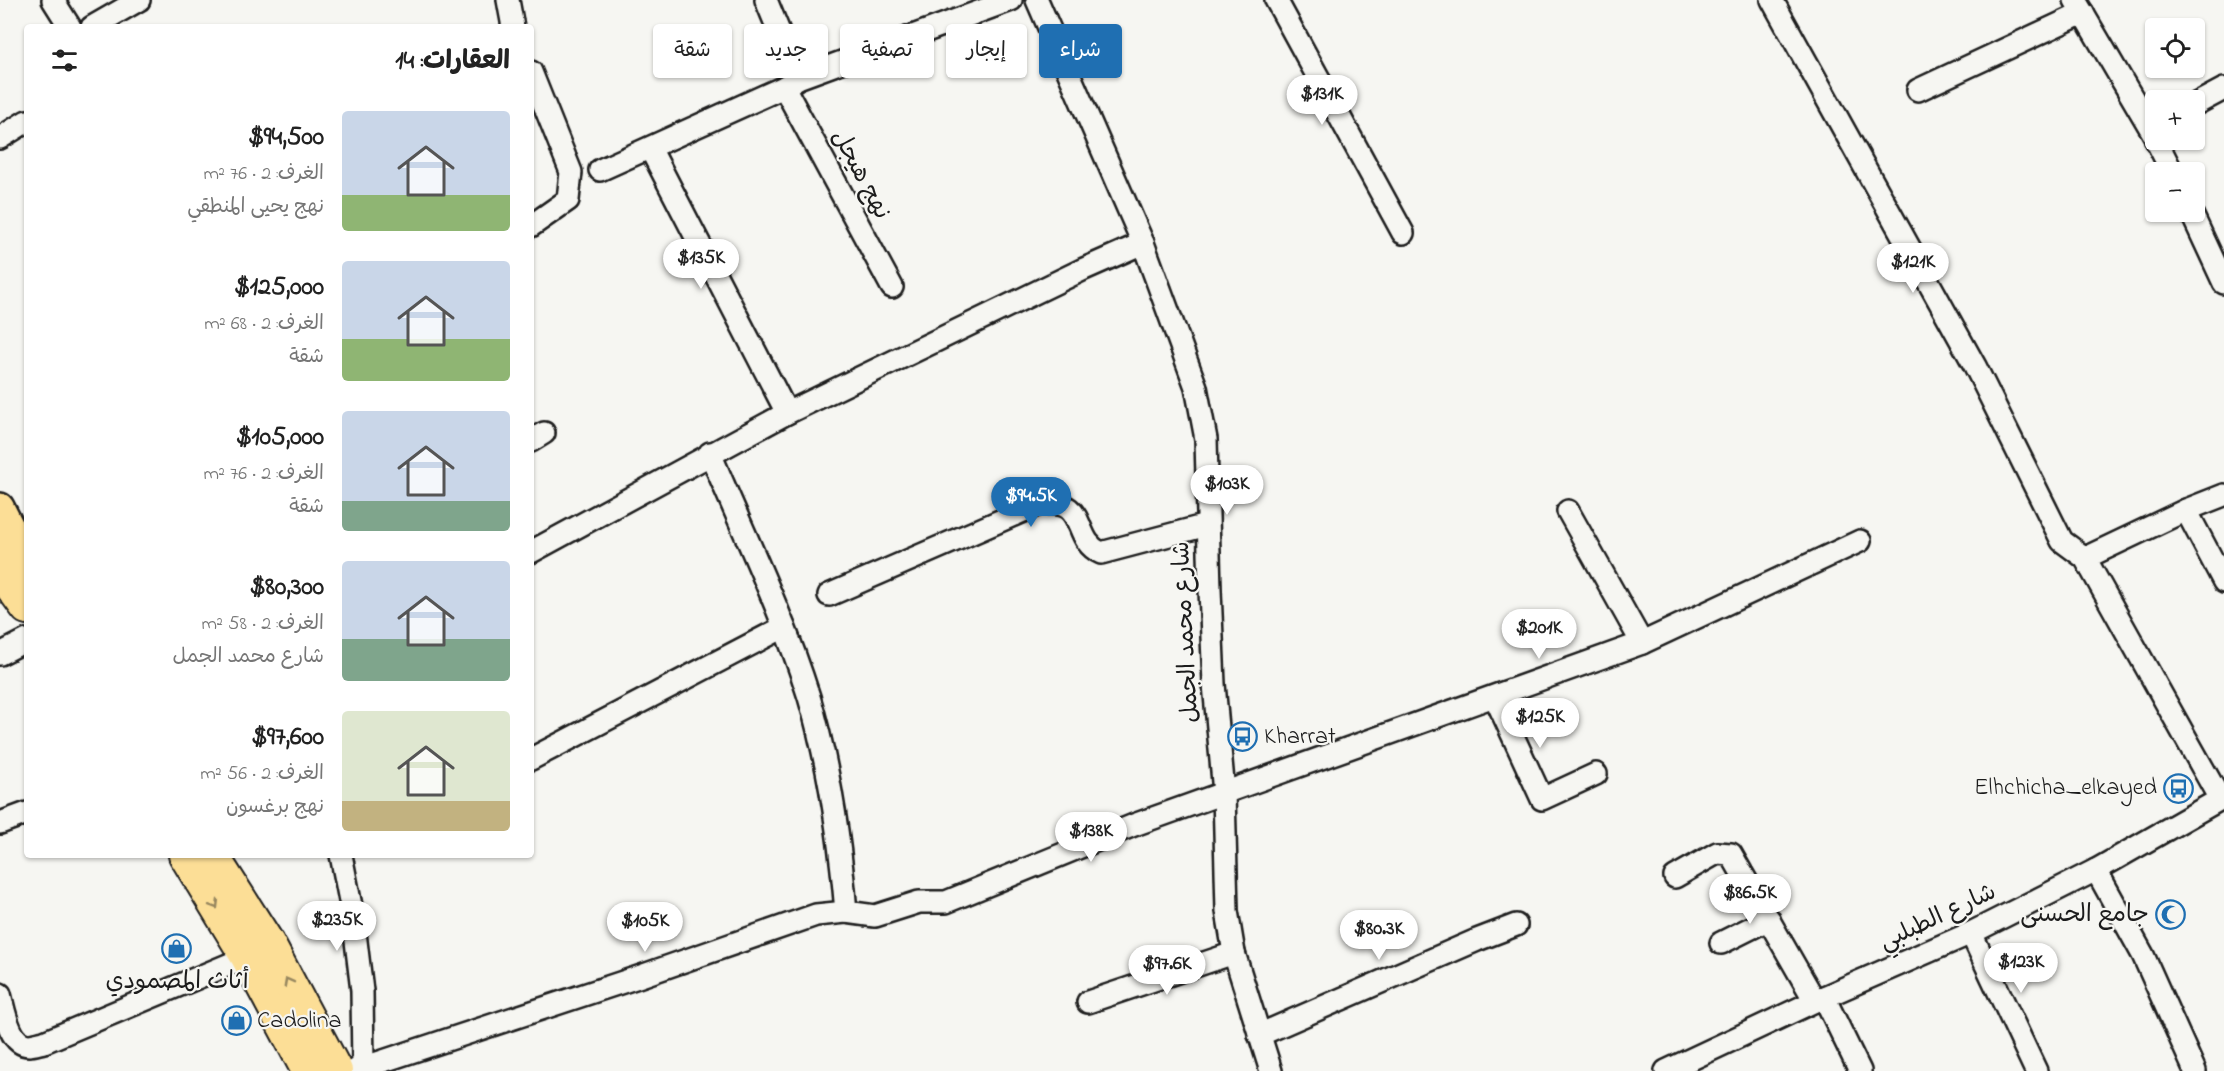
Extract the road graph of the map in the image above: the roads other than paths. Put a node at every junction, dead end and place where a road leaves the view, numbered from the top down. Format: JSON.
{"nodes":[{"id":1,"x":53,"y":0,"type":"edge"},
{"id":2,"x":139,"y":0,"type":"edge"},
{"id":3,"x":508,"y":0,"type":"edge"},
{"id":4,"x":766,"y":0,"type":"edge"},
{"id":5,"x":1011,"y":0,"type":"edge"},
{"id":6,"x":1276,"y":0,"type":"edge"},
{"id":7,"x":1772,"y":0,"type":"edge"},
{"id":8,"x":1043,"y":2,"type":"edge"},
{"id":9,"x":2079,"y":7,"type":"edge"},
{"id":10,"x":68,"y":24,"type":"edge"},
{"id":11,"x":97,"y":24,"type":"edge"},
{"id":12,"x":512,"y":24,"type":"edge"},
{"id":13,"x":534,"y":80,"type":"edge"},
{"id":14,"x":791,"y":83,"type":"junction"},
{"id":15,"x":2224,"y":89,"type":"edge"},
{"id":16,"x":1917,"y":90,"type":"dead end"},
{"id":17,"x":2205,"y":99,"type":"edge"},
{"id":18,"x":2145,"y":119,"type":"edge"},
{"id":19,"x":24,"y":122,"type":"edge"},
{"id":20,"x":0,"y":138,"type":"edge"},
{"id":21,"x":650,"y":148,"type":"junction"},
{"id":22,"x":600,"y":170,"type":"dead end"},
{"id":23,"x":2196,"y":222,"type":"edge"},
{"id":24,"x":534,"y":224,"type":"edge"},
{"id":25,"x":1403,"y":233,"type":"dead end"},
{"id":26,"x":1143,"y":243,"type":"junction"},
{"id":27,"x":2224,"y":283,"type":"edge"},
{"id":28,"x":892,"y":287,"type":"dead end"},
{"id":29,"x":787,"y":413,"type":"junction"},
{"id":30,"x":710,"y":453,"type":"junction"},
{"id":31,"x":2224,"y":495,"type":"edge"},
{"id":32,"x":0,"y":507,"type":"edge"},
{"id":33,"x":2186,"y":510,"type":"junction"},
{"id":34,"x":1568,"y":511,"type":"dead end"},
{"id":35,"x":1208,"y":525,"type":"junction"},
{"id":36,"x":0,"y":535,"type":"edge"},
{"id":37,"x":1860,"y":541,"type":"dead end"},
{"id":38,"x":534,"y":550,"type":"edge"},
{"id":39,"x":24,"y":554,"type":"edge"},
{"id":40,"x":2085,"y":558,"type":"junction"},
{"id":41,"x":24,"y":568,"type":"edge"},
{"id":42,"x":0,"y":571,"type":"edge"},
{"id":43,"x":0,"y":581,"type":"edge"},
{"id":44,"x":2224,"y":582,"type":"edge"},
{"id":45,"x":829,"y":595,"type":"dead end"},
{"id":46,"x":24,"y":604,"type":"edge"},
{"id":47,"x":24,"y":604,"type":"edge"},
{"id":48,"x":784,"y":627,"type":"junction"},
{"id":49,"x":24,"y":642,"type":"edge"},
{"id":50,"x":1642,"y":643,"type":"junction"},
{"id":51,"x":0,"y":654,"type":"edge"},
{"id":52,"x":1495,"y":697,"type":"junction"},
{"id":53,"x":534,"y":757,"type":"edge"},
{"id":54,"x":1596,"y":774,"type":"dead end"},
{"id":55,"x":1224,"y":793,"type":"junction"},
{"id":56,"x":2222,"y":798,"type":"edge"},
{"id":57,"x":24,"y":814,"type":"edge"},
{"id":58,"x":0,"y":823,"type":"edge"},
{"id":59,"x":187,"y":858,"type":"edge"},
{"id":60,"x":214,"y":858,"type":"edge"},
{"id":61,"x":341,"y":858,"type":"edge"},
{"id":62,"x":2096,"y":870,"type":"junction"},
{"id":63,"x":1675,"y":877,"type":"dead end"},
{"id":64,"x":850,"y":913,"type":"junction"},
{"id":65,"x":1769,"y":919,"type":"junction"},
{"id":66,"x":1516,"y":925,"type":"dead end"},
{"id":67,"x":1971,"y":933,"type":"junction"},
{"id":68,"x":1721,"y":943,"type":"dead end"},
{"id":69,"x":1234,"y":953,"type":"junction"},
{"id":70,"x":247,"y":957,"type":"junction"},
{"id":71,"x":0,"y":994,"type":"edge"},
{"id":72,"x":1820,"y":999,"type":"junction"},
{"id":73,"x":1088,"y":1002,"type":"dead end"},
{"id":74,"x":1259,"y":1035,"type":"junction"},
{"id":75,"x":351,"y":1070,"type":"edge"},
{"id":76,"x":309,"y":1071,"type":"edge"},
{"id":77,"x":1271,"y":1071,"type":"edge"},
{"id":78,"x":1666,"y":1071,"type":"edge"},
{"id":79,"x":1860,"y":1071,"type":"edge"},
{"id":80,"x":2036,"y":1071,"type":"edge"},
{"id":81,"x":2195,"y":1071,"type":"edge"}],
"edges":[{"from":1,"to":10,"type":"street"},
{"from":2,"to":11,"type":"street"},
{"from":3,"to":12,"type":"street"},
{"from":4,"to":14,"type":"street","name":"نهج هيجل"},
{"from":5,"to":14,"type":"street"},
{"from":6,"to":25,"type":"street"},
{"from":7,"to":40,"type":"street"},
{"from":8,"to":26,"type":"street","name":"شارع محمد الجمل"},
{"from":9,"to":16,"type":"street"},
{"from":9,"to":18,"type":"street"},
{"from":13,"to":24,"type":"street"},
{"from":14,"to":21,"type":"street"},
{"from":14,"to":28,"type":"street","name":"نهج هيجل"},
{"from":15,"to":17,"type":"street"},
{"from":19,"to":20,"type":"street"},
{"from":21,"to":22,"type":"street"},
{"from":21,"to":29,"type":"street"},
{"from":23,"to":27,"type":"street"},
{"from":26,"to":29,"type":"street"},
{"from":26,"to":35,"type":"street","name":"شارع محمد الجمل"},
{"from":29,"to":30,"type":"street"},
{"from":30,"to":38,"type":"street"},
{"from":30,"to":48,"type":"street"},
{"from":31,"to":33,"type":"street"},
{"from":32,"to":39,"type":"main road"},
{"from":33,"to":40,"type":"street"},
{"from":33,"to":44,"type":"street"},
{"from":34,"to":50,"type":"street"},
{"from":35,"to":45,"type":"street"},
{"from":35,"to":55,"type":"street","name":"شارع محمد الجمل"},
{"from":36,"to":41,"type":"highway"},
{"from":37,"to":50,"type":"street"},
{"from":40,"to":56,"type":"street"},
{"from":42,"to":46,"type":"highway"},
{"from":43,"to":47,"type":"main road"},
{"from":48,"to":53,"type":"street"},
{"from":48,"to":64,"type":"street"},
{"from":49,"to":51,"type":"street"},
{"from":50,"to":52,"type":"street"},
{"from":52,"to":54,"type":"street"},
{"from":52,"to":55,"type":"street"},
{"from":55,"to":64,"type":"street"},
{"from":55,"to":69,"type":"street","name":"شارع محمد الجمل"},
{"from":56,"to":62,"type":"street","name":"شارع الطبلبي"},
{"from":57,"to":58,"type":"street"},
{"from":59,"to":70,"type":"highway","one_way":true},
{"from":75,"to":60,"type":"highway","one_way":true},
{"from":61,"to":75,"type":"street"},
{"from":62,"to":67,"type":"street","name":"شارع الطبلبي"},
{"from":62,"to":81,"type":"street"},
{"from":63,"to":65,"type":"street"},
{"from":64,"to":75,"type":"street"},
{"from":65,"to":68,"type":"street"},
{"from":65,"to":72,"type":"street"},
{"from":66,"to":74,"type":"street"},
{"from":67,"to":72,"type":"street","name":"شارع الطبلبي"},
{"from":67,"to":80,"type":"street"},
{"from":69,"to":73,"type":"street"},
{"from":69,"to":74,"type":"street","name":"شارع محمد الجمل"},
{"from":70,"to":71,"type":"street"},
{"from":70,"to":76,"type":"highway"},
{"from":72,"to":78,"type":"street","name":"شارع الطبلبي"},
{"from":72,"to":79,"type":"street"},
{"from":74,"to":77,"type":"street","name":"شارع محمد الجمل"}]}
